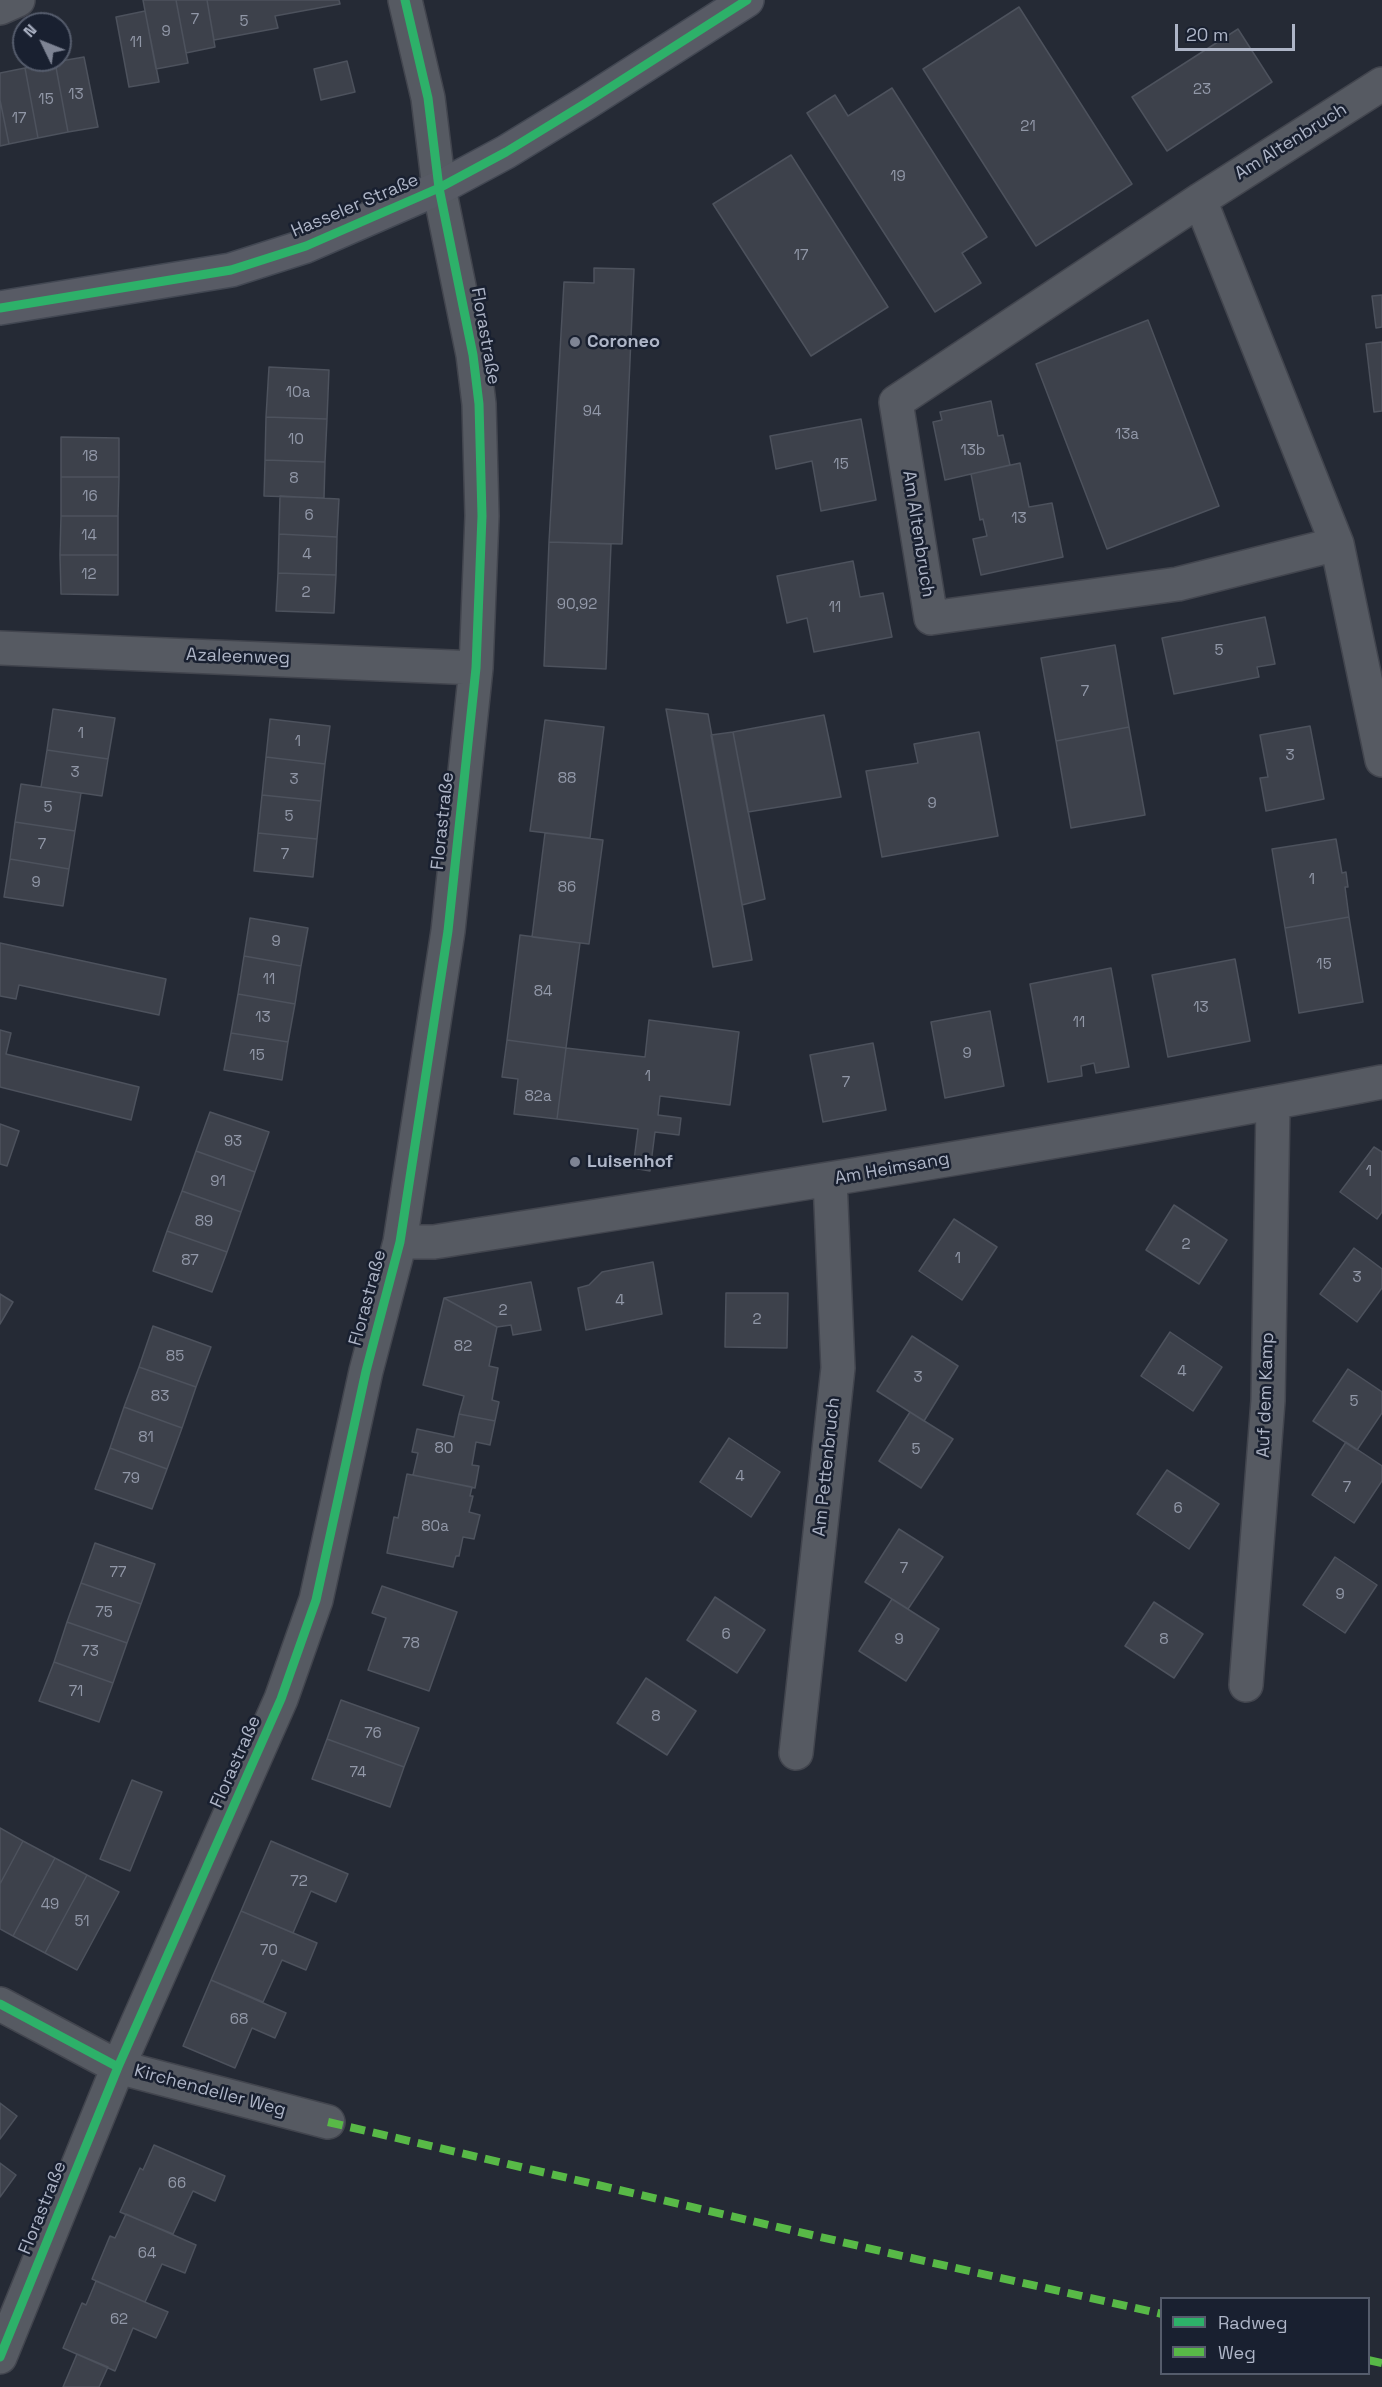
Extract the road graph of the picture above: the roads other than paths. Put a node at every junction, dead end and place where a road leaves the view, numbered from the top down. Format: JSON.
{"nodes":[{"id":1,"x":18,"y":0,"type":"edge"},
{"id":2,"x":405,"y":0,"type":"edge"},
{"id":3,"x":747,"y":0,"type":"edge"},
{"id":4,"x":0,"y":8,"type":"edge"},
{"id":5,"x":1382,"y":84,"type":"edge"},
{"id":6,"x":439,"y":188,"type":"junction"},
{"id":7,"x":1200,"y":200,"type":"junction"},
{"id":8,"x":0,"y":308,"type":"edge"},
{"id":9,"x":1337,"y":544,"type":"junction"},
{"id":10,"x":0,"y":648,"type":"edge"},
{"id":11,"x":476,"y":668,"type":"junction"},
{"id":12,"x":1382,"y":760,"type":"edge"},
{"id":13,"x":1382,"y":1082,"type":"edge"},
{"id":14,"x":1273,"y":1104,"type":"junction"},
{"id":15,"x":830,"y":1180,"type":"junction"},
{"id":16,"x":400,"y":1242,"type":"junction"},
{"id":17,"x":1246,"y":1685,"type":"dead end"},
{"id":18,"x":796,"y":1754,"type":"dead end"},
{"id":19,"x":0,"y":2004,"type":"edge"},
{"id":20,"x":118,"y":2067,"type":"junction"},
{"id":21,"x":328,"y":2122,"type":"dead end"},
{"id":22,"x":0,"y":2357,"type":"edge"}],
"edges":[{"from":1,"to":4,"type":"street"},
{"from":2,"to":6,"type":"street","name":"Florastraße"},
{"from":3,"to":6,"type":"main road","name":"Hasseler Straße"},
{"from":5,"to":7,"type":"street","name":"Am Altenbruch"},
{"from":6,"to":8,"type":"main road","name":"Hasseler Straße"},
{"from":6,"to":11,"type":"street","name":"Florastraße"},
{"from":7,"to":9,"type":"street"},
{"from":7,"to":9,"type":"street","name":"Am Altenbruch"},
{"from":9,"to":12,"type":"street"},
{"from":10,"to":11,"type":"street","name":"Azaleenweg"},
{"from":11,"to":16,"type":"street","name":"Florastraße"},
{"from":13,"to":14,"type":"street","name":"Am Heimsang"},
{"from":14,"to":15,"type":"street","name":"Am Heimsang"},
{"from":14,"to":17,"type":"street","name":"Auf dem Kamp"},
{"from":15,"to":16,"type":"street","name":"Am Heimsang"},
{"from":15,"to":18,"type":"street","name":"Am Pettenbruch"},
{"from":16,"to":20,"type":"street","name":"Florastraße"},
{"from":19,"to":20,"type":"street","name":"Kirchendeller Weg"},
{"from":20,"to":21,"type":"street","name":"Kirchendeller Weg"},
{"from":20,"to":22,"type":"street","name":"Florastraße"}]}
